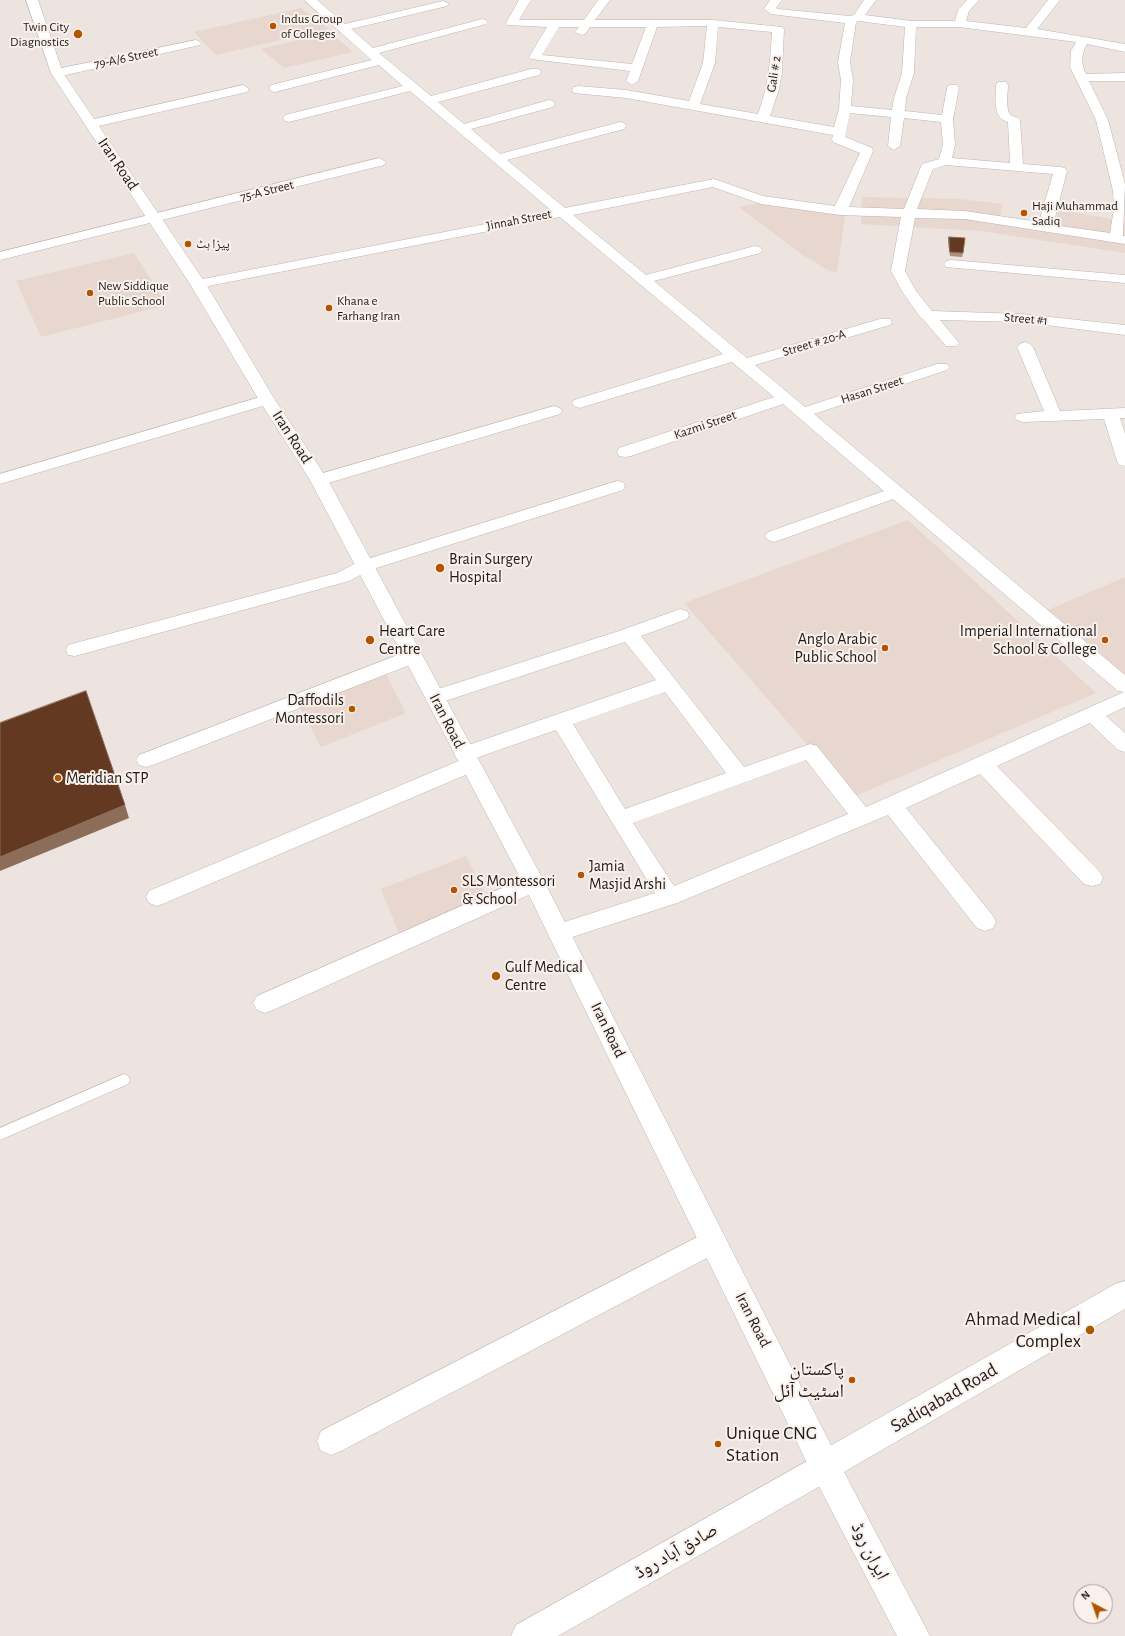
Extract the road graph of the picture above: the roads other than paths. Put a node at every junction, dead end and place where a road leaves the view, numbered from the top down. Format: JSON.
{"nodes":[{"id":1,"x":32,"y":0,"type":"edge"},
{"id":2,"x":310,"y":0,"type":"edge"},
{"id":3,"x":524,"y":0,"type":"edge"},
{"id":4,"x":604,"y":0,"type":"edge"},
{"id":5,"x":776,"y":0,"type":"edge"},
{"id":6,"x":870,"y":0,"type":"edge"},
{"id":7,"x":973,"y":0,"type":"edge"},
{"id":8,"x":1054,"y":0,"type":"edge"},
{"id":9,"x":443,"y":4,"type":"dead end"},
{"id":10,"x":855,"y":18,"type":"junction"},
{"id":11,"x":482,"y":22,"type":"dead end"},
{"id":12,"x":588,"y":23,"type":"junction"},
{"id":13,"x":653,"y":23,"type":"junction"},
{"id":14,"x":713,"y":23,"type":"junction"},
{"id":15,"x":555,"y":24,"type":"junction"},
{"id":16,"x":911,"y":24,"type":"junction"},
{"id":17,"x":959,"y":24,"type":"junction"},
{"id":18,"x":342,"y":28,"type":"junction"},
{"id":19,"x":1028,"y":33,"type":"junction"},
{"id":20,"x":605,"y":35,"type":"dead end"},
{"id":21,"x":1082,"y":40,"type":"junction"},
{"id":22,"x":196,"y":43,"type":"dead end"},
{"id":23,"x":1125,"y":48,"type":"edge"},
{"id":24,"x":375,"y":56,"type":"junction"},
{"id":25,"x":636,"y":68,"type":"junction"},
{"id":26,"x":534,"y":72,"type":"dead end"},
{"id":27,"x":56,"y":73,"type":"junction"},
{"id":28,"x":1125,"y":77,"type":"edge"},
{"id":29,"x":1082,"y":78,"type":"junction"},
{"id":30,"x":1002,"y":85,"type":"dead end"},
{"id":31,"x":412,"y":87,"type":"junction"},
{"id":32,"x":275,"y":88,"type":"dead end"},
{"id":33,"x":953,"y":88,"type":"dead end"},
{"id":34,"x":243,"y":89,"type":"dead end"},
{"id":35,"x":578,"y":90,"type":"dead end"},
{"id":36,"x":626,"y":94,"type":"junction"},
{"id":37,"x":428,"y":100,"type":"junction"},
{"id":38,"x":548,"y":104,"type":"dead end"},
{"id":39,"x":693,"y":106,"type":"junction"},
{"id":40,"x":845,"y":108,"type":"junction"},
{"id":41,"x":898,"y":114,"type":"junction"},
{"id":42,"x":289,"y":118,"type":"dead end"},
{"id":43,"x":763,"y":118,"type":"junction"},
{"id":44,"x":947,"y":119,"type":"junction"},
{"id":45,"x":90,"y":124,"type":"junction"},
{"id":46,"x":620,"y":126,"type":"dead end"},
{"id":47,"x":462,"y":128,"type":"junction"},
{"id":48,"x":839,"y":132,"type":"junction"},
{"id":49,"x":894,"y":146,"type":"dead end"},
{"id":50,"x":498,"y":158,"type":"junction"},
{"id":51,"x":945,"y":161,"type":"junction"},
{"id":52,"x":379,"y":162,"type":"dead end"},
{"id":53,"x":1017,"y":167,"type":"junction"},
{"id":54,"x":840,"y":211,"type":"junction"},
{"id":55,"x":561,"y":212,"type":"junction"},
{"id":56,"x":909,"y":213,"type":"junction"},
{"id":57,"x":156,"y":219,"type":"junction"},
{"id":58,"x":1045,"y":227,"type":"junction"},
{"id":59,"x":1121,"y":239,"type":"edge"},
{"id":60,"x":754,"y":250,"type":"dead end"},
{"id":61,"x":0,"y":256,"type":"edge"},
{"id":62,"x":951,"y":264,"type":"dead end"},
{"id":63,"x":1125,"y":279,"type":"edge"},
{"id":64,"x":643,"y":280,"type":"junction"},
{"id":65,"x":198,"y":284,"type":"junction"},
{"id":66,"x":926,"y":315,"type":"junction"},
{"id":67,"x":885,"y":322,"type":"dead end"},
{"id":68,"x":1125,"y":330,"type":"edge"},
{"id":69,"x":951,"y":343,"type":"dead end"},
{"id":70,"x":1025,"y":347,"type":"dead end"},
{"id":71,"x":739,"y":360,"type":"junction"},
{"id":72,"x":942,"y":367,"type":"dead end"},
{"id":73,"x":785,"y":398,"type":"junction"},
{"id":74,"x":267,"y":400,"type":"junction"},
{"id":75,"x":580,"y":403,"type":"dead end"},
{"id":76,"x":554,"y":410,"type":"dead end"},
{"id":77,"x":802,"y":412,"type":"junction"},
{"id":78,"x":1118,"y":413,"type":"edge"},
{"id":79,"x":1054,"y":416,"type":"junction"},
{"id":80,"x":1023,"y":417,"type":"dead end"},
{"id":81,"x":625,"y":452,"type":"dead end"},
{"id":82,"x":1125,"y":461,"type":"edge"},
{"id":83,"x":0,"y":479,"type":"edge"},
{"id":84,"x":319,"y":480,"type":"junction"},
{"id":85,"x":617,"y":486,"type":"dead end"},
{"id":86,"x":896,"y":492,"type":"junction"},
{"id":87,"x":774,"y":536,"type":"dead end"},
{"id":88,"x":364,"y":566,"type":"junction"},
{"id":89,"x":680,"y":615,"type":"dead end"},
{"id":90,"x":629,"y":634,"type":"junction"},
{"id":91,"x":75,"y":650,"type":"dead end"},
{"id":92,"x":413,"y":656,"type":"junction"},
{"id":93,"x":669,"y":683,"type":"junction"},
{"id":94,"x":1125,"y":686,"type":"edge"},
{"id":95,"x":436,"y":698,"type":"junction"},
{"id":96,"x":1125,"y":699,"type":"edge"},
{"id":97,"x":1092,"y":714,"type":"junction"},
{"id":98,"x":561,"y":721,"type":"junction"},
{"id":99,"x":1125,"y":745,"type":"edge"},
{"id":100,"x":146,"y":760,"type":"dead end"},
{"id":101,"x":467,"y":760,"type":"junction"},
{"id":102,"x":983,"y":764,"type":"junction"},
{"id":103,"x":740,"y":776,"type":"junction"},
{"id":104,"x":892,"y":805,"type":"junction"},
{"id":105,"x":862,"y":817,"type":"junction"},
{"id":106,"x":620,"y":819,"type":"junction"},
{"id":107,"x":1092,"y":878,"type":"dead end"},
{"id":108,"x":534,"y":883,"type":"junction"},
{"id":109,"x":157,"y":897,"type":"dead end"},
{"id":110,"x":669,"y":897,"type":"junction"},
{"id":111,"x":985,"y":922,"type":"dead end"},
{"id":112,"x":560,"y":932,"type":"junction"},
{"id":113,"x":265,"y":1002,"type":"dead end"},
{"id":114,"x":124,"y":1080,"type":"dead end"},
{"id":115,"x":0,"y":1134,"type":"edge"},
{"id":116,"x":713,"y":1241,"type":"junction"},
{"id":117,"x":1125,"y":1294,"type":"edge"},
{"id":118,"x":331,"y":1441,"type":"dead end"},
{"id":119,"x":825,"y":1466,"type":"junction"},
{"id":120,"x":527,"y":1636,"type":"edge"},
{"id":121,"x":914,"y":1636,"type":"edge"}],
"edges":[{"from":1,"to":27,"type":"main road","name":"Iran Road"},
{"from":2,"to":18,"type":"street"},
{"from":3,"to":15,"type":"street"},
{"from":4,"to":12,"type":"street"},
{"from":5,"to":10,"type":"street"},
{"from":6,"to":10,"type":"street"},
{"from":7,"to":17,"type":"street"},
{"from":8,"to":19,"type":"street"},
{"from":9,"to":18,"type":"street"},
{"from":10,"to":16,"type":"street"},
{"from":10,"to":40,"type":"street"},
{"from":11,"to":24,"type":"street"},
{"from":12,"to":13,"type":"street"},
{"from":12,"to":15,"type":"street"},
{"from":12,"to":20,"type":"street"},
{"from":13,"to":14,"type":"street"},
{"from":13,"to":25,"type":"street"},
{"from":14,"to":39,"type":"street"},
{"from":14,"to":43,"type":"street","name":"Gali # 2"},
{"from":15,"to":25,"type":"street"},
{"from":16,"to":17,"type":"street"},
{"from":16,"to":41,"type":"street"},
{"from":17,"to":19,"type":"street"},
{"from":18,"to":24,"type":"street"},
{"from":19,"to":21,"type":"street"},
{"from":21,"to":23,"type":"street"},
{"from":21,"to":29,"type":"street"},
{"from":22,"to":27,"type":"street","name":"79-A/6 Street"},
{"from":24,"to":31,"type":"street"},
{"from":24,"to":32,"type":"street"},
{"from":25,"to":36,"type":"street"},
{"from":26,"to":37,"type":"street"},
{"from":27,"to":45,"type":"main road","name":"Iran Road"},
{"from":28,"to":29,"type":"street"},
{"from":29,"to":59,"type":"street"},
{"from":30,"to":53,"type":"street"},
{"from":31,"to":37,"type":"street"},
{"from":31,"to":42,"type":"street"},
{"from":33,"to":44,"type":"street"},
{"from":34,"to":45,"type":"street"},
{"from":35,"to":36,"type":"street"},
{"from":36,"to":39,"type":"street"},
{"from":37,"to":47,"type":"street"},
{"from":38,"to":47,"type":"street"},
{"from":39,"to":43,"type":"street"},
{"from":40,"to":41,"type":"street"},
{"from":40,"to":48,"type":"street"},
{"from":41,"to":44,"type":"street"},
{"from":41,"to":49,"type":"street"},
{"from":43,"to":48,"type":"street"},
{"from":44,"to":51,"type":"street"},
{"from":45,"to":57,"type":"main road","name":"Iran Road"},
{"from":46,"to":50,"type":"street"},
{"from":47,"to":50,"type":"street"},
{"from":48,"to":54,"type":"street"},
{"from":50,"to":55,"type":"street"},
{"from":51,"to":53,"type":"street"},
{"from":51,"to":56,"type":"street"},
{"from":52,"to":57,"type":"street","name":"75-A Street"},
{"from":53,"to":58,"type":"street"},
{"from":54,"to":55,"type":"street","name":"Jinnah Street"},
{"from":54,"to":56,"type":"street","name":"Jinnah Street"},
{"from":55,"to":64,"type":"street"},
{"from":55,"to":65,"type":"street","name":"Jinnah Street"},
{"from":56,"to":58,"type":"street","name":"Jinnah Street"},
{"from":56,"to":66,"type":"street"},
{"from":57,"to":61,"type":"street","name":"75-A Street"},
{"from":57,"to":65,"type":"main road","name":"Iran Road"},
{"from":58,"to":59,"type":"street","name":"Jinnah Street"},
{"from":60,"to":64,"type":"street"},
{"from":62,"to":63,"type":"street"},
{"from":64,"to":71,"type":"street"},
{"from":65,"to":74,"type":"main road","name":"Iran Road"},
{"from":66,"to":68,"type":"street","name":"Street #1"},
{"from":66,"to":69,"type":"street"},
{"from":67,"to":71,"type":"street","name":"Street # 20-A"},
{"from":70,"to":79,"type":"street"},
{"from":71,"to":73,"type":"street"},
{"from":71,"to":75,"type":"street","name":"Street # 20-A"},
{"from":72,"to":77,"type":"street","name":"Hasan Street"},
{"from":73,"to":77,"type":"street"},
{"from":73,"to":81,"type":"street","name":"Kazmi Street"},
{"from":74,"to":83,"type":"street"},
{"from":74,"to":84,"type":"main road","name":"Iran Road"},
{"from":76,"to":84,"type":"street"},
{"from":77,"to":86,"type":"street"},
{"from":78,"to":79,"type":"street"},
{"from":78,"to":82,"type":"street"},
{"from":79,"to":80,"type":"street"},
{"from":84,"to":88,"type":"main road","name":"Iran Road"},
{"from":85,"to":88,"type":"street"},
{"from":86,"to":87,"type":"street"},
{"from":86,"to":94,"type":"street"},
{"from":88,"to":91,"type":"street"},
{"from":88,"to":92,"type":"main road","name":"Iran Road"},
{"from":89,"to":90,"type":"street"},
{"from":90,"to":93,"type":"street"},
{"from":90,"to":95,"type":"street"},
{"from":92,"to":95,"type":"main road","name":"Iran Road"},
{"from":92,"to":100,"type":"street"},
{"from":93,"to":98,"type":"street"},
{"from":93,"to":103,"type":"street"},
{"from":95,"to":101,"type":"main road","name":"Iran Road"},
{"from":96,"to":97,"type":"street"},
{"from":97,"to":99,"type":"street"},
{"from":97,"to":102,"type":"street"},
{"from":98,"to":101,"type":"street"},
{"from":98,"to":106,"type":"street"},
{"from":101,"to":108,"type":"main road","name":"Iran Road"},
{"from":101,"to":109,"type":"street"},
{"from":102,"to":104,"type":"street"},
{"from":102,"to":107,"type":"street"},
{"from":103,"to":105,"type":"street"},
{"from":103,"to":106,"type":"street"},
{"from":104,"to":105,"type":"street"},
{"from":104,"to":111,"type":"street"},
{"from":105,"to":110,"type":"street"},
{"from":106,"to":110,"type":"street"},
{"from":108,"to":112,"type":"main road","name":"Iran Road"},
{"from":108,"to":113,"type":"street"},
{"from":110,"to":112,"type":"street"},
{"from":112,"to":116,"type":"main road","name":"Iran Road"},
{"from":114,"to":115,"type":"lane"},
{"from":116,"to":118,"type":"street"},
{"from":116,"to":119,"type":"main road","name":"Iran Road"},
{"from":117,"to":119,"type":"main road","name":"Sadiqabad Road"},
{"from":119,"to":120,"type":"main road","name":"صادق آباد روڈ"},
{"from":119,"to":121,"type":"main road","name":"ایران روڈ"}]}
